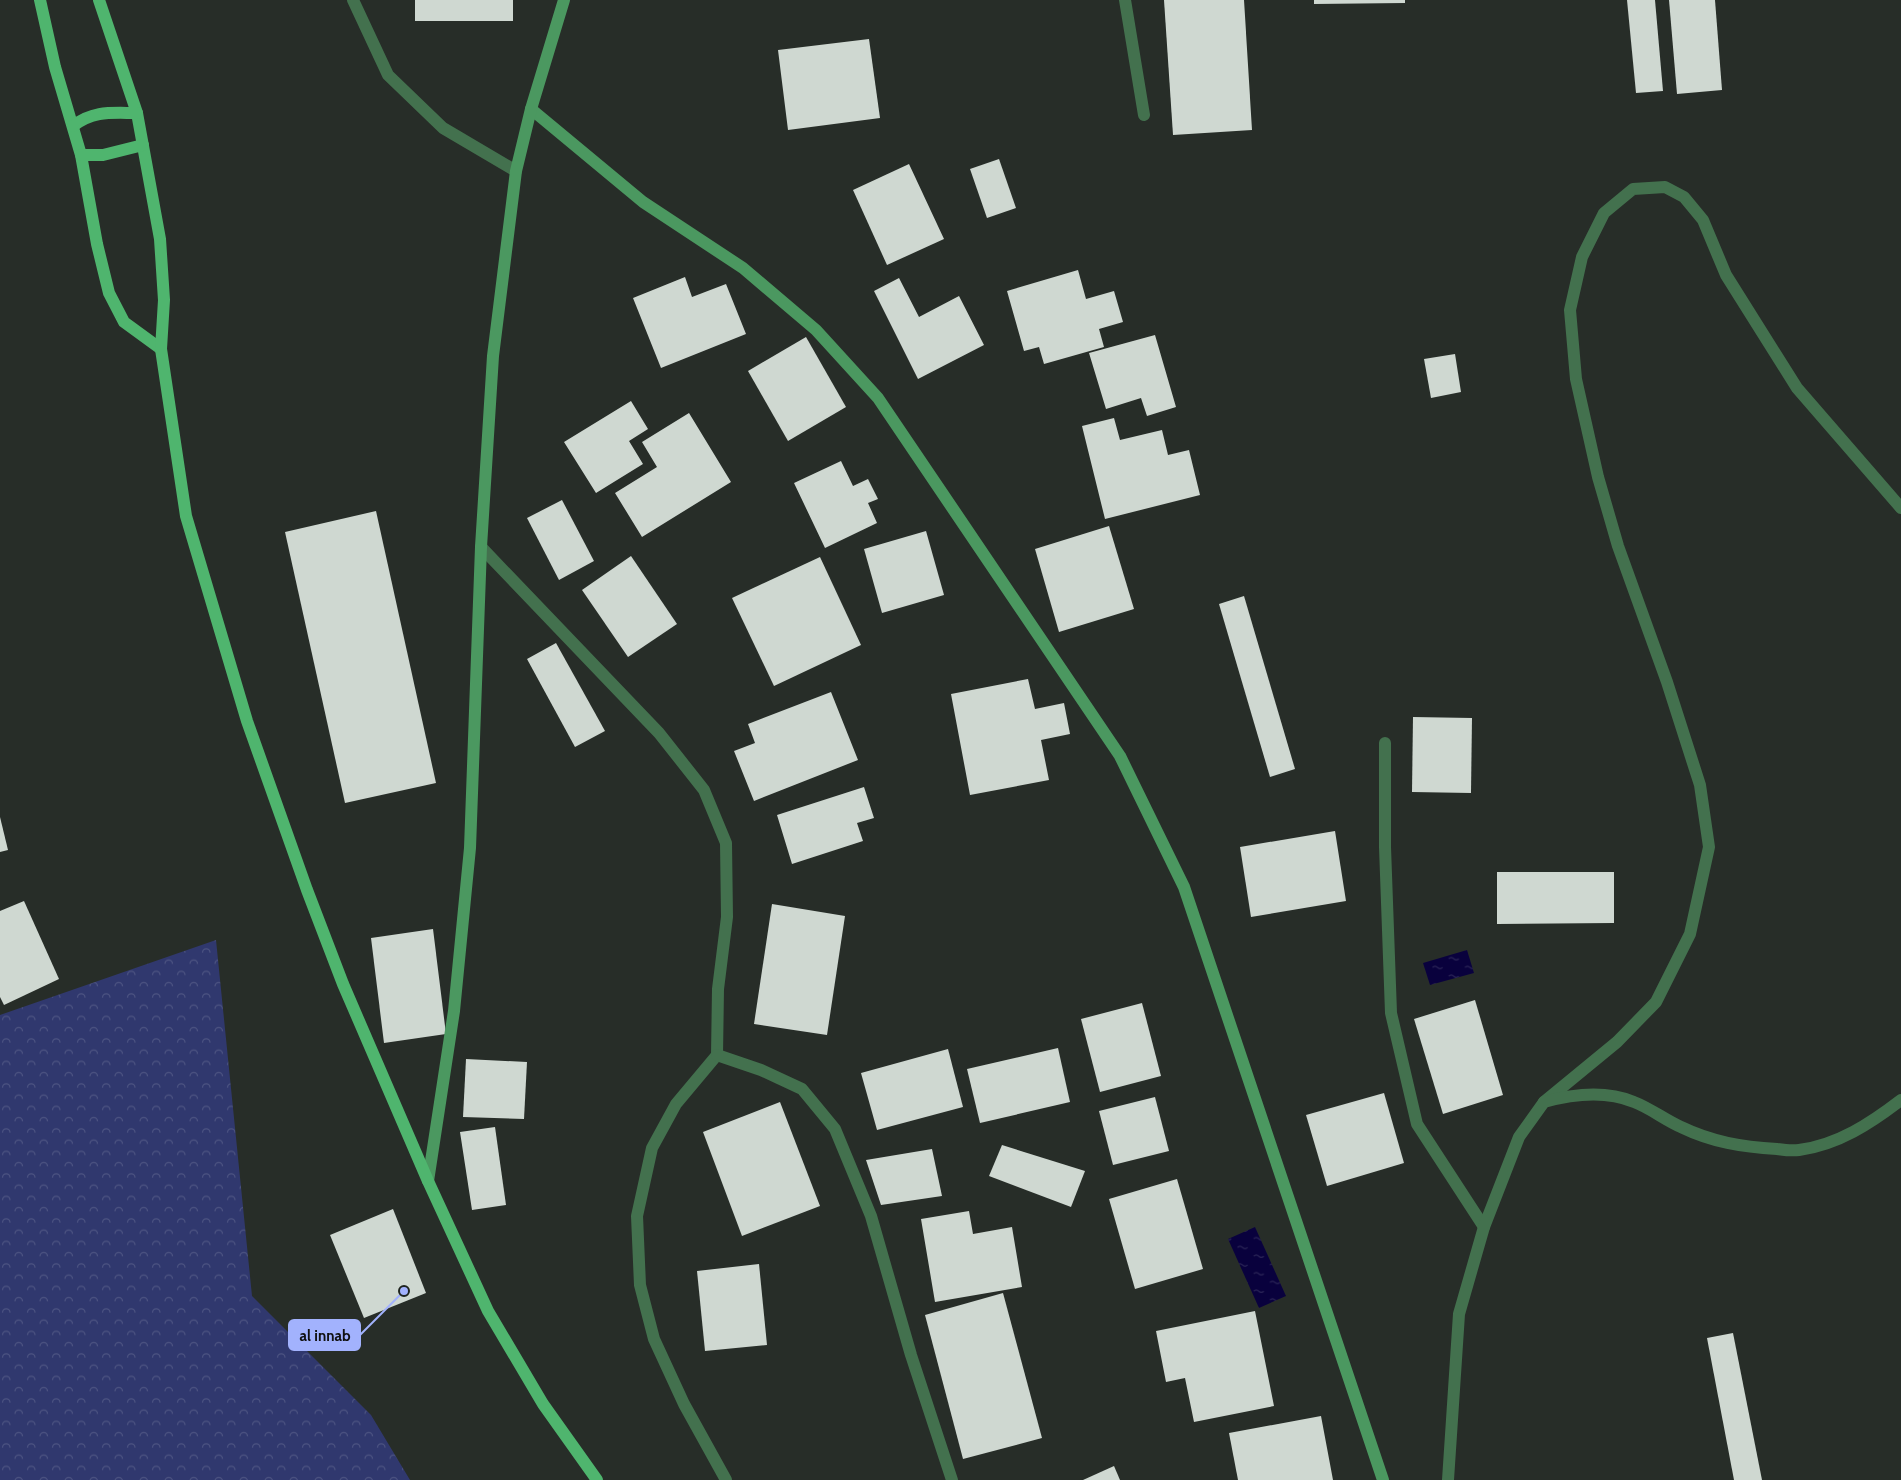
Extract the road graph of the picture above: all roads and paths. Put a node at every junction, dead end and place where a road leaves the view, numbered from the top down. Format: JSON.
{"nodes":[{"id":1,"x":40,"y":0,"type":"edge"},
{"id":2,"x":99,"y":0,"type":"edge"},
{"id":3,"x":353,"y":0,"type":"edge"},
{"id":4,"x":564,"y":0,"type":"edge"},
{"id":5,"x":1125,"y":0,"type":"edge"},
{"id":6,"x":531,"y":108,"type":"junction"},
{"id":7,"x":137,"y":113,"type":"junction"},
{"id":8,"x":1144,"y":115,"type":"dead end"},
{"id":9,"x":73,"y":126,"type":"junction"},
{"id":10,"x":143,"y":145,"type":"junction"},
{"id":11,"x":81,"y":155,"type":"junction"},
{"id":12,"x":516,"y":171,"type":"junction"},
{"id":13,"x":161,"y":349,"type":"junction"},
{"id":14,"x":1901,"y":508,"type":"edge"},
{"id":15,"x":481,"y":547,"type":"junction"},
{"id":16,"x":1385,"y":744,"type":"dead end"},
{"id":17,"x":717,"y":1055,"type":"junction"},
{"id":18,"x":1901,"y":1100,"type":"edge"},
{"id":19,"x":1544,"y":1102,"type":"junction"},
{"id":20,"x":428,"y":1181,"type":"junction"},
{"id":21,"x":1484,"y":1227,"type":"junction"},
{"id":22,"x":597,"y":1480,"type":"edge"},
{"id":23,"x":726,"y":1480,"type":"edge"},
{"id":24,"x":952,"y":1480,"type":"edge"},
{"id":25,"x":1383,"y":1480,"type":"edge"},
{"id":26,"x":1448,"y":1480,"type":"edge"}],
"edges":[{"from":1,"to":9,"type":"main road"},
{"from":2,"to":7,"type":"main road"},
{"from":3,"to":12,"type":"street"},
{"from":4,"to":6,"type":"main road"},
{"from":5,"to":8,"type":"street"},
{"from":6,"to":12,"type":"main road"},
{"from":6,"to":25,"type":"main road"},
{"from":7,"to":9,"type":"main road"},
{"from":7,"to":10,"type":"main road"},
{"from":9,"to":11,"type":"main road"},
{"from":10,"to":11,"type":"main road"},
{"from":10,"to":13,"type":"main road"},
{"from":11,"to":13,"type":"main road"},
{"from":12,"to":15,"type":"main road"},
{"from":13,"to":20,"type":"main road"},
{"from":14,"to":19,"type":"street"},
{"from":15,"to":17,"type":"street"},
{"from":15,"to":20,"type":"main road"},
{"from":16,"to":21,"type":"street"},
{"from":17,"to":23,"type":"street"},
{"from":17,"to":24,"type":"street"},
{"from":18,"to":19,"type":"street"},
{"from":19,"to":21,"type":"street"},
{"from":20,"to":22,"type":"main road"},
{"from":21,"to":26,"type":"street"}]}
